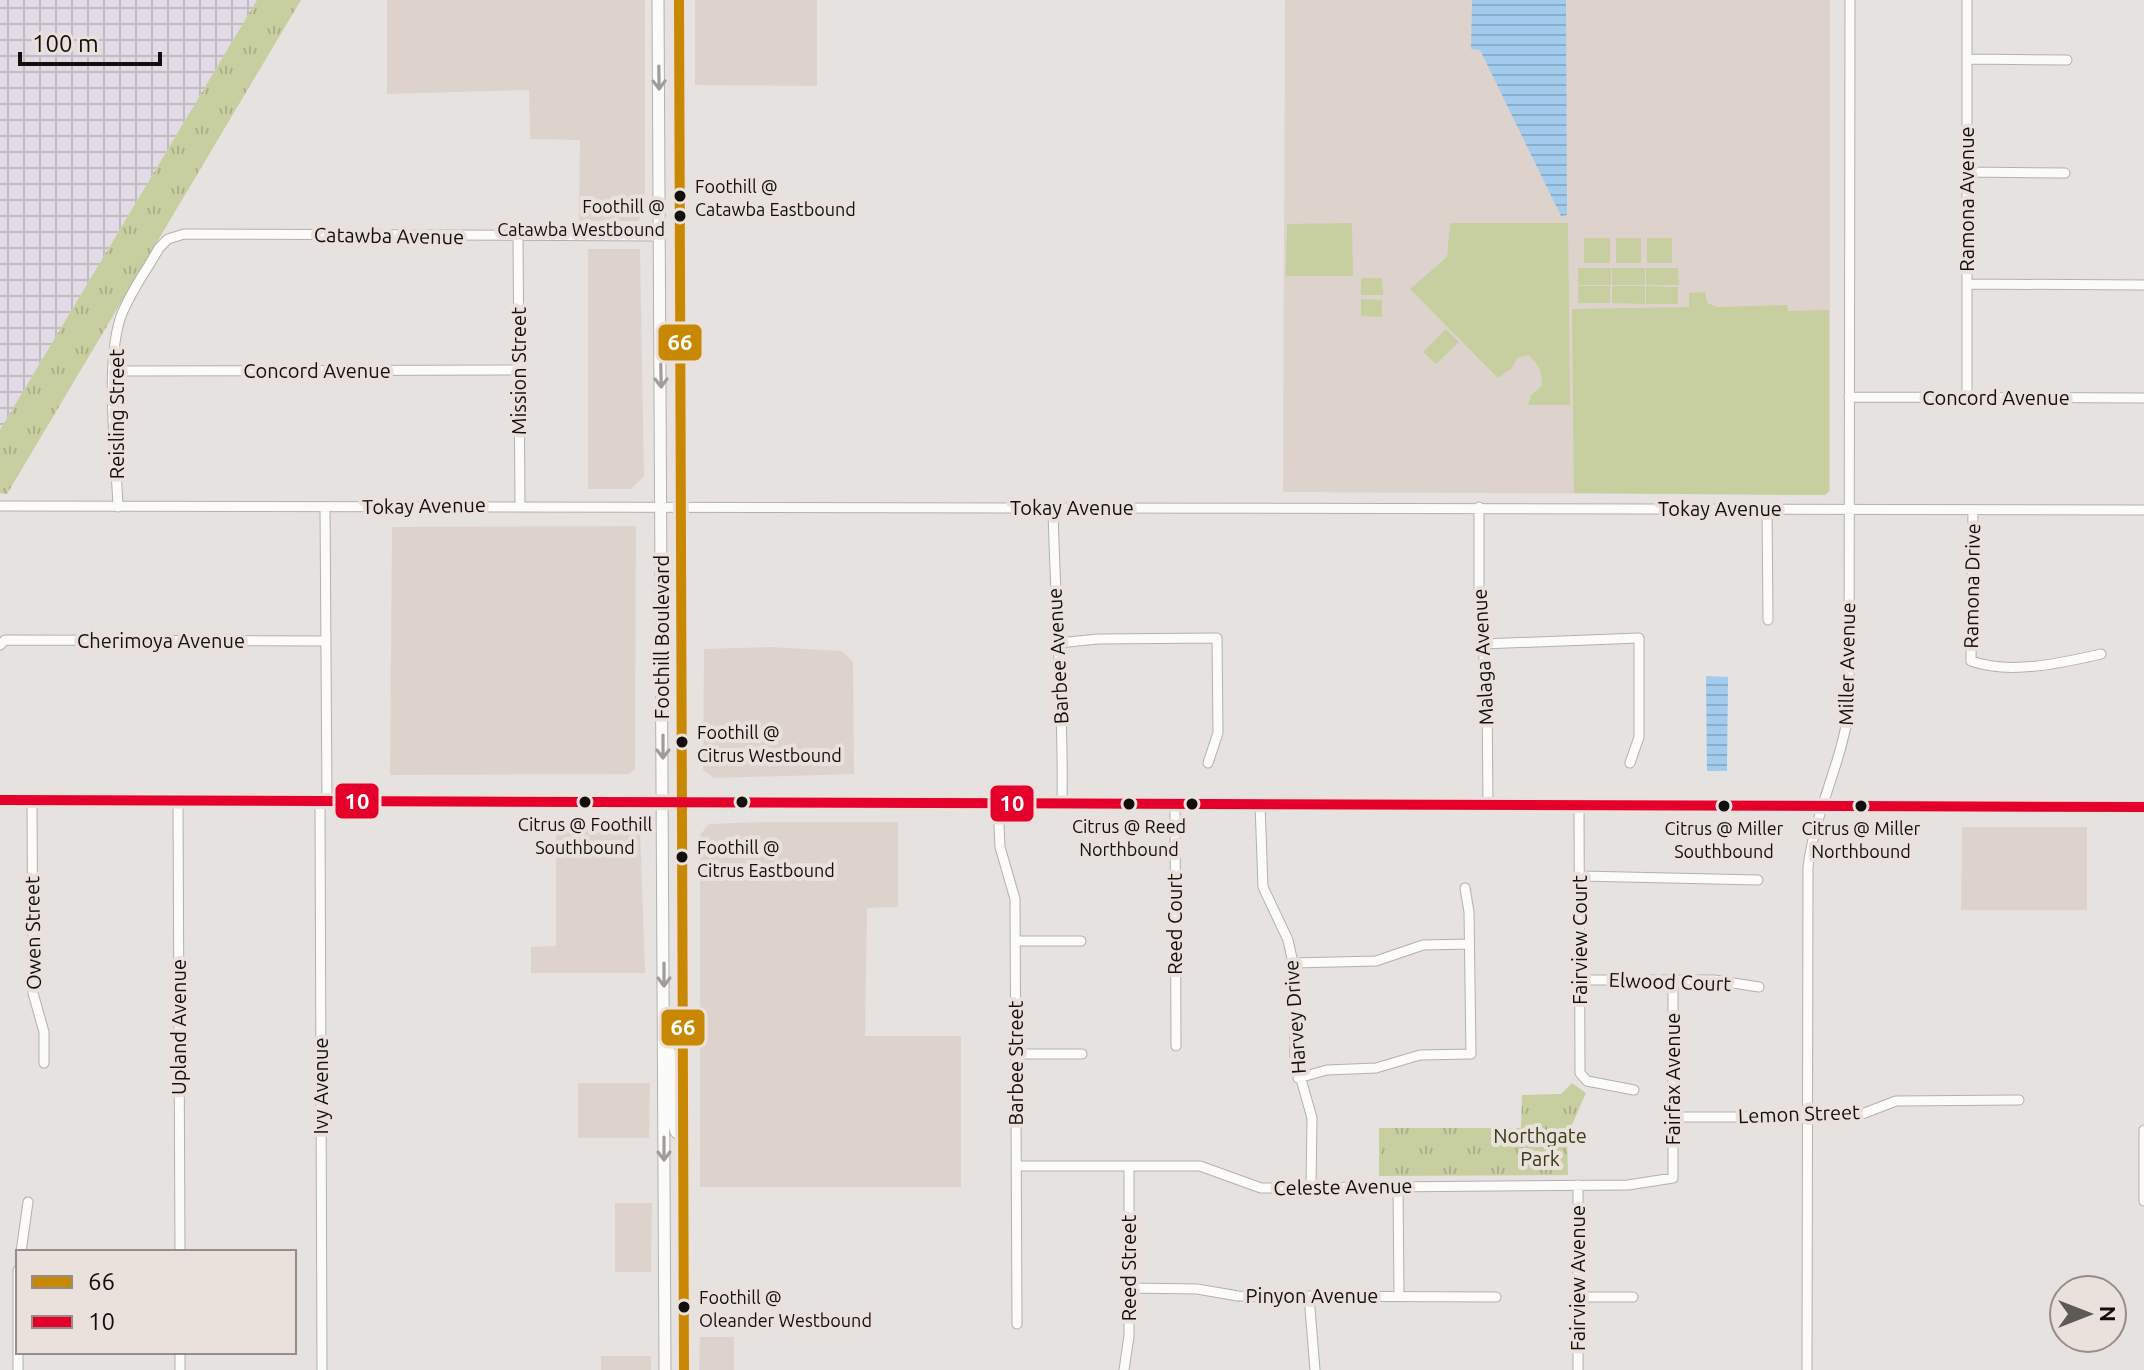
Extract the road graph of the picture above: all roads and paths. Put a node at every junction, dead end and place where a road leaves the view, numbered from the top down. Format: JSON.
{"nodes":[{"id":1,"x":658,"y":0,"type":"edge"},
{"id":2,"x":679,"y":0,"type":"edge"},
{"id":3,"x":1850,"y":0,"type":"edge"},
{"id":4,"x":1967,"y":0,"type":"edge"},
{"id":5,"x":1968,"y":59,"type":"junction"},
{"id":6,"x":2067,"y":60,"type":"dead end"},
{"id":7,"x":1967,"y":172,"type":"junction"},
{"id":8,"x":2065,"y":173,"type":"dead end"},
{"id":9,"x":660,"y":236,"type":"junction"},
{"id":10,"x":518,"y":237,"type":"junction"},
{"id":11,"x":168,"y":239,"type":"joint"},
{"id":12,"x":1967,"y":284,"type":"junction"},
{"id":13,"x":2144,"y":285,"type":"edge"},
{"id":14,"x":519,"y":370,"type":"junction"},
{"id":15,"x":114,"y":371,"type":"junction"},
{"id":16,"x":1849,"y":397,"type":"junction"},
{"id":17,"x":1967,"y":398,"type":"junction"},
{"id":18,"x":2144,"y":398,"type":"edge"},
{"id":19,"x":520,"y":505,"type":"junction"},
{"id":20,"x":0,"y":506,"type":"edge"},
{"id":21,"x":118,"y":507,"type":"junction"},
{"id":22,"x":325,"y":507,"type":"junction"},
{"id":23,"x":1479,"y":507,"type":"junction"},
{"id":24,"x":661,"y":508,"type":"junction"},
{"id":25,"x":680,"y":508,"type":"junction"},
{"id":26,"x":1053,"y":508,"type":"junction"},
{"id":27,"x":1767,"y":509,"type":"junction"},
{"id":28,"x":1848,"y":510,"type":"junction"},
{"id":29,"x":1973,"y":510,"type":"junction"},
{"id":30,"x":2144,"y":510,"type":"edge"},
{"id":31,"x":1768,"y":620,"type":"dead end"},
{"id":32,"x":325,"y":641,"type":"junction"},
{"id":33,"x":1058,"y":643,"type":"junction"},
{"id":34,"x":1483,"y":644,"type":"junction"},
{"id":35,"x":0,"y":645,"type":"edge"},
{"id":36,"x":2101,"y":654,"type":"dead end"},
{"id":37,"x":1208,"y":763,"type":"dead end"},
{"id":38,"x":1630,"y":763,"type":"dead end"},
{"id":39,"x":0,"y":800,"type":"edge"},
{"id":40,"x":32,"y":801,"type":"junction"},
{"id":41,"x":178,"y":802,"type":"junction"},
{"id":42,"x":323,"y":802,"type":"junction"},
{"id":43,"x":1062,"y":803,"type":"junction"},
{"id":44,"x":1175,"y":803,"type":"junction"},
{"id":45,"x":663,"y":804,"type":"junction"},
{"id":46,"x":680,"y":804,"type":"junction"},
{"id":47,"x":998,"y":804,"type":"junction"},
{"id":48,"x":1260,"y":804,"type":"junction"},
{"id":49,"x":1819,"y":806,"type":"junction"},
{"id":50,"x":1488,"y":807,"type":"junction"},
{"id":51,"x":2144,"y":807,"type":"edge"},
{"id":52,"x":1579,"y":808,"type":"junction"},
{"id":53,"x":1580,"y":876,"type":"junction"},
{"id":54,"x":1758,"y":880,"type":"dead end"},
{"id":55,"x":1465,"y":888,"type":"dead end"},
{"id":56,"x":1016,"y":941,"type":"junction"},
{"id":57,"x":1081,"y":941,"type":"dead end"},
{"id":58,"x":1469,"y":944,"type":"junction"},
{"id":59,"x":1293,"y":963,"type":"junction"},
{"id":60,"x":1673,"y":979,"type":"junction"},
{"id":61,"x":1580,"y":980,"type":"junction"},
{"id":62,"x":1759,"y":987,"type":"dead end"},
{"id":63,"x":664,"y":1043,"type":"junction"},
{"id":64,"x":1176,"y":1046,"type":"dead end"},
{"id":65,"x":1016,"y":1054,"type":"junction"},
{"id":66,"x":1082,"y":1054,"type":"dead end"},
{"id":67,"x":44,"y":1063,"type":"dead end"},
{"id":68,"x":1298,"y":1078,"type":"junction"},
{"id":69,"x":1634,"y":1090,"type":"dead end"},
{"id":70,"x":2019,"y":1100,"type":"dead end"},
{"id":71,"x":1674,"y":1117,"type":"junction"},
{"id":72,"x":1807,"y":1117,"type":"junction"},
{"id":73,"x":2144,"y":1130,"type":"edge"},
{"id":74,"x":684,"y":1137,"type":"junction"},
{"id":75,"x":1016,"y":1166,"type":"junction"},
{"id":76,"x":1129,"y":1166,"type":"junction"},
{"id":77,"x":1673,"y":1178,"type":"joint"},
{"id":78,"x":2144,"y":1182,"type":"edge"},
{"id":79,"x":1578,"y":1185,"type":"junction"},
{"id":80,"x":1398,"y":1186,"type":"junction"},
{"id":81,"x":1311,"y":1187,"type":"junction"},
{"id":82,"x":2144,"y":1201,"type":"edge"},
{"id":83,"x":28,"y":1202,"type":"dead end"},
{"id":84,"x":21,"y":1250,"type":"edge"},
{"id":85,"x":180,"y":1250,"type":"edge"},
{"id":86,"x":1128,"y":1288,"type":"junction"},
{"id":87,"x":1309,"y":1296,"type":"junction"},
{"id":88,"x":1399,"y":1296,"type":"junction"},
{"id":89,"x":1496,"y":1297,"type":"dead end"},
{"id":90,"x":1578,"y":1297,"type":"junction"},
{"id":91,"x":1633,"y":1297,"type":"dead end"},
{"id":92,"x":1017,"y":1324,"type":"dead end"},
{"id":93,"x":322,"y":1370,"type":"edge"},
{"id":94,"x":665,"y":1370,"type":"edge"},
{"id":95,"x":684,"y":1370,"type":"edge"},
{"id":96,"x":1124,"y":1370,"type":"edge"},
{"id":97,"x":1315,"y":1370,"type":"edge"},
{"id":98,"x":1578,"y":1370,"type":"edge"},
{"id":99,"x":1807,"y":1370,"type":"edge"}],
"edges":[{"from":1,"to":9,"type":"main road","name":"Foothill Boulevard","one_way":true},
{"from":2,"to":25,"type":"main road","name":"Foothill Boulevard"},
{"from":3,"to":16,"type":"street","name":"Miller Avenue"},
{"from":4,"to":5,"type":"street","name":"Ramona Avenue"},
{"from":5,"to":6,"type":"street"},
{"from":5,"to":7,"type":"street","name":"Ramona Avenue"},
{"from":7,"to":8,"type":"street"},
{"from":7,"to":12,"type":"street","name":"Ramona Avenue"},
{"from":9,"to":10,"type":"street","name":"Catawba Avenue"},
{"from":9,"to":24,"type":"main road","name":"Foothill Boulevard","one_way":true},
{"from":10,"to":11,"type":"street","name":"Catawba Avenue"},
{"from":10,"to":14,"type":"street","name":"Mission Street"},
{"from":11,"to":15,"type":"street","name":"Reisling Street"},
{"from":12,"to":13,"type":"street"},
{"from":12,"to":17,"type":"street","name":"Ramona Avenue"},
{"from":14,"to":15,"type":"street","name":"Concord Avenue"},
{"from":14,"to":19,"type":"street","name":"Mission Street"},
{"from":15,"to":21,"type":"street","name":"Reisling Street"},
{"from":16,"to":17,"type":"street","name":"Concord Avenue"},
{"from":16,"to":28,"type":"street","name":"Miller Avenue"},
{"from":17,"to":18,"type":"street","name":"Concord Avenue"},
{"from":19,"to":22,"type":"street","name":"Tokay Avenue"},
{"from":19,"to":24,"type":"street","name":"Tokay Avenue"},
{"from":20,"to":21,"type":"street","name":"Tokay Avenue"},
{"from":21,"to":22,"type":"street","name":"Tokay Avenue"},
{"from":22,"to":32,"type":"street","name":"Ivy Avenue"},
{"from":23,"to":26,"type":"street","name":"Tokay Avenue"},
{"from":23,"to":27,"type":"street","name":"Tokay Avenue"},
{"from":23,"to":34,"type":"street","name":"Malaga Avenue"},
{"from":24,"to":25,"type":"street","name":"Tokay Avenue"},
{"from":24,"to":45,"type":"main road","name":"Foothill Boulevard","one_way":true},
{"from":25,"to":26,"type":"street","name":"Tokay Avenue"},
{"from":25,"to":46,"type":"main road","name":"Foothill Boulevard"},
{"from":26,"to":33,"type":"street","name":"Barbee Avenue"},
{"from":27,"to":28,"type":"street","name":"Tokay Avenue"},
{"from":27,"to":31,"type":"street"},
{"from":28,"to":29,"type":"street","name":"Tokay Avenue"},
{"from":28,"to":49,"type":"street","name":"Miller Avenue"},
{"from":29,"to":30,"type":"street","name":"Tokay Avenue"},
{"from":29,"to":36,"type":"street","name":"Ramona Drive"},
{"from":32,"to":35,"type":"street","name":"Cherimoya Avenue"},
{"from":32,"to":42,"type":"street","name":"Ivy Avenue"},
{"from":33,"to":37,"type":"street"},
{"from":33,"to":43,"type":"street","name":"Barbee Avenue"},
{"from":34,"to":38,"type":"street"},
{"from":34,"to":50,"type":"street","name":"Malaga Avenue"},
{"from":39,"to":40,"type":"main road"},
{"from":40,"to":41,"type":"main road"},
{"from":40,"to":67,"type":"street","name":"Owen Street"},
{"from":41,"to":42,"type":"main road"},
{"from":41,"to":85,"type":"street","name":"Upland Avenue"},
{"from":42,"to":45,"type":"main road"},
{"from":42,"to":93,"type":"street","name":"Ivy Avenue"},
{"from":43,"to":44,"type":"main road"},
{"from":43,"to":47,"type":"main road"},
{"from":44,"to":48,"type":"main road"},
{"from":44,"to":64,"type":"street","name":"Reed Court"},
{"from":45,"to":46,"type":"main road"},
{"from":45,"to":63,"type":"main road","name":"Foothill Boulevard","one_way":true},
{"from":46,"to":47,"type":"main road"},
{"from":46,"to":74,"type":"main road","name":"Foothill Boulevard"},
{"from":47,"to":56,"type":"street","name":"Barbee Street"},
{"from":48,"to":50,"type":"main road"},
{"from":48,"to":59,"type":"street","name":"Harvey Drive"},
{"from":49,"to":51,"type":"main road"},
{"from":49,"to":52,"type":"main road"},
{"from":49,"to":72,"type":"street","name":"Miller Avenue"},
{"from":50,"to":52,"type":"main road"},
{"from":52,"to":53,"type":"street","name":"Fairview Court"},
{"from":53,"to":54,"type":"street"},
{"from":53,"to":61,"type":"street","name":"Fairview Court"},
{"from":55,"to":58,"type":"street"},
{"from":56,"to":57,"type":"street"},
{"from":56,"to":65,"type":"street","name":"Barbee Street"},
{"from":58,"to":59,"type":"street"},
{"from":58,"to":68,"type":"street"},
{"from":59,"to":68,"type":"street","name":"Harvey Drive"},
{"from":60,"to":61,"type":"street","name":"Elwood Court"},
{"from":60,"to":62,"type":"street","name":"Elwood Court"},
{"from":60,"to":71,"type":"street","name":"Fairfax Avenue"},
{"from":61,"to":69,"type":"street","name":"Fairview Court"},
{"from":63,"to":74,"type":"main road"},
{"from":63,"to":94,"type":"main road","name":"Foothill Boulevard","one_way":true},
{"from":65,"to":66,"type":"street"},
{"from":65,"to":75,"type":"street","name":"Barbee Street"},
{"from":68,"to":81,"type":"street","name":"Harvey Drive"},
{"from":70,"to":72,"type":"street","name":"Lemon Street"},
{"from":71,"to":72,"type":"street","name":"Lemon Street"},
{"from":71,"to":77,"type":"street","name":"Fairfax Avenue"},
{"from":72,"to":99,"type":"street","name":"Miller Avenue"},
{"from":73,"to":78,"type":"street"},
{"from":74,"to":95,"type":"main road","name":"Foothill Boulevard"},
{"from":75,"to":76,"type":"street","name":"Celeste Avenue"},
{"from":75,"to":92,"type":"street","name":"Barbee Street"},
{"from":76,"to":81,"type":"street","name":"Celeste Avenue"},
{"from":76,"to":86,"type":"street","name":"Reed Street"},
{"from":77,"to":79,"type":"street","name":"Celeste Avenue"},
{"from":78,"to":82,"type":"street"},
{"from":79,"to":80,"type":"street","name":"Celeste Avenue"},
{"from":79,"to":90,"type":"street","name":"Fairview Avenue"},
{"from":80,"to":81,"type":"street","name":"Celeste Avenue"},
{"from":80,"to":88,"type":"street"},
{"from":83,"to":84,"type":"street"},
{"from":86,"to":87,"type":"street","name":"Pinyon Avenue"},
{"from":86,"to":96,"type":"street","name":"Reed Street"},
{"from":87,"to":88,"type":"street","name":"Pinyon Avenue"},
{"from":87,"to":97,"type":"street"},
{"from":88,"to":89,"type":"street","name":"Pinyon Avenue"},
{"from":90,"to":91,"type":"street"},
{"from":90,"to":98,"type":"street","name":"Fairview Avenue"}]}
